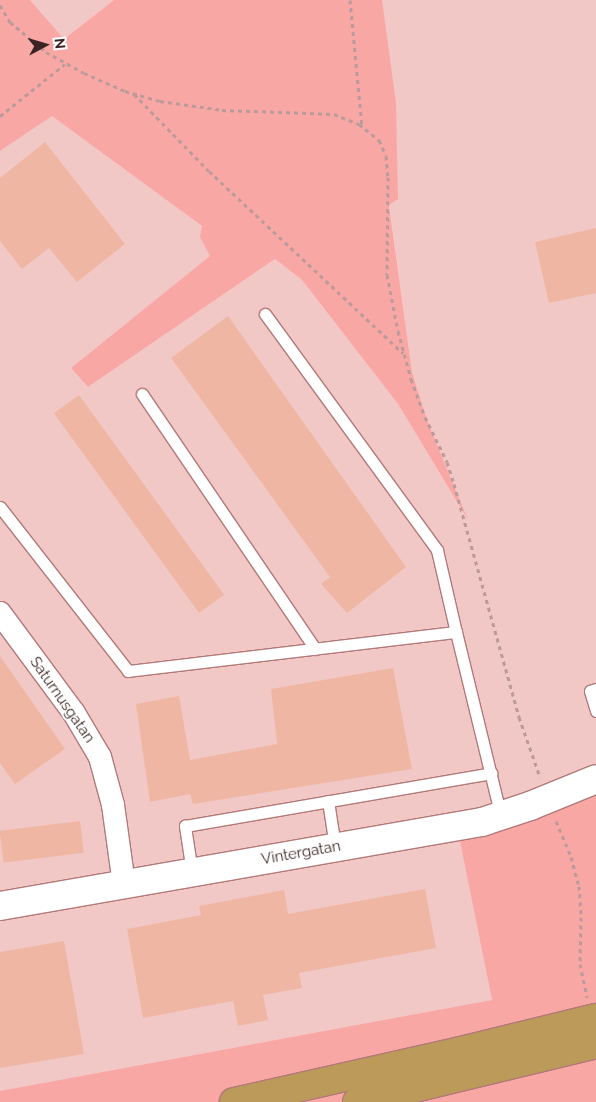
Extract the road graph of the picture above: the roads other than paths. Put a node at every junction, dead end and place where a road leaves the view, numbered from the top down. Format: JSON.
{"nodes":[{"id":1,"x":265,"y":314,"type":"dead end"},
{"id":2,"x":142,"y":394,"type":"dead end"},
{"id":3,"x":0,"y":507,"type":"edge"},
{"id":4,"x":0,"y":613,"type":"edge"},
{"id":5,"x":456,"y":632,"type":"junction"},
{"id":6,"x":315,"y":649,"type":"junction"},
{"id":7,"x":596,"y":689,"type":"edge"},
{"id":8,"x":596,"y":711,"type":"edge"},
{"id":9,"x":491,"y":773,"type":"junction"},
{"id":10,"x":596,"y":779,"type":"edge"},
{"id":11,"x":328,"y":801,"type":"junction"},
{"id":12,"x":501,"y":817,"type":"junction"},
{"id":13,"x":335,"y":846,"type":"junction"},
{"id":14,"x":192,"y":872,"type":"junction"},
{"id":15,"x":124,"y":884,"type":"junction"},
{"id":16,"x":0,"y":906,"type":"edge"},
{"id":17,"x":592,"y":1011,"type":"edge"},
{"id":18,"x":596,"y":1044,"type":"edge"},
{"id":19,"x":234,"y":1102,"type":"edge"},
{"id":20,"x":357,"y":1102,"type":"edge"}],
"edges":[{"from":1,"to":5,"type":"lane"},
{"from":2,"to":6,"type":"lane"},
{"from":3,"to":6,"type":"lane"},
{"from":4,"to":15,"type":"street","name":"Saturnusgatan"},
{"from":5,"to":6,"type":"lane"},
{"from":5,"to":9,"type":"lane"},
{"from":7,"to":8,"type":"lane"},
{"from":9,"to":11,"type":"lane"},
{"from":9,"to":12,"type":"lane"},
{"from":10,"to":12,"type":"street","name":"Vintergatan"},
{"from":11,"to":13,"type":"lane"},
{"from":11,"to":14,"type":"lane"},
{"from":12,"to":13,"type":"street","name":"Vintergatan"},
{"from":13,"to":14,"type":"street","name":"Vintergatan"},
{"from":14,"to":15,"type":"street","name":"Vintergatan"},
{"from":15,"to":16,"type":"street","name":"Vintergatan"},
{"from":17,"to":19,"type":"highway"},
{"from":18,"to":20,"type":"highway"}]}
